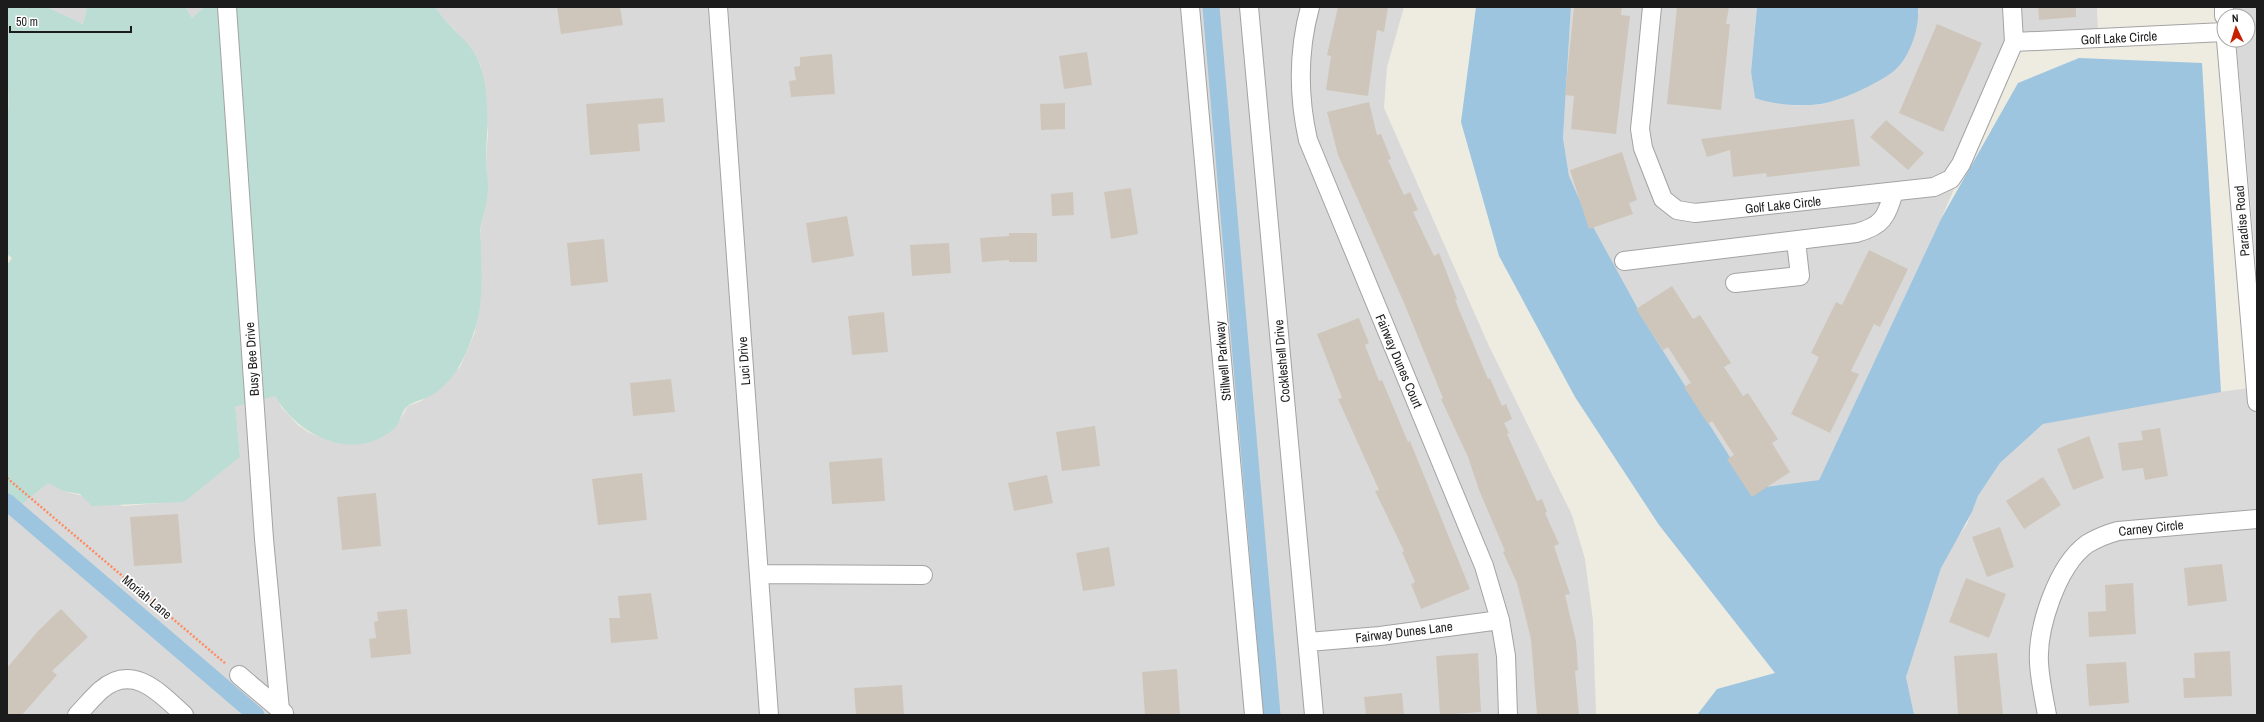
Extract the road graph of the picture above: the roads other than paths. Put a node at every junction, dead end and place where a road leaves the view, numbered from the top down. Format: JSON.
{"nodes":[{"id":1,"x":227,"y":7,"type":"edge"},
{"id":2,"x":718,"y":7,"type":"edge"},
{"id":3,"x":1190,"y":7,"type":"edge"},
{"id":4,"x":1249,"y":7,"type":"edge"},
{"id":5,"x":1310,"y":7,"type":"edge"},
{"id":6,"x":1652,"y":7,"type":"edge"},
{"id":7,"x":2012,"y":7,"type":"edge"},
{"id":8,"x":2216,"y":32,"type":"edge"},
{"id":9,"x":2014,"y":42,"type":"junction"},
{"id":10,"x":2227,"y":48,"type":"edge"},
{"id":11,"x":1894,"y":192,"type":"junction"},
{"id":12,"x":2250,"y":226,"type":"edge"},
{"id":13,"x":1796,"y":241,"type":"junction"},
{"id":14,"x":1624,"y":261,"type":"dead end"},
{"id":15,"x":1735,"y":283,"type":"dead end"},
{"id":16,"x":2257,"y":402,"type":"edge"},
{"id":17,"x":2257,"y":519,"type":"edge"},
{"id":18,"x":759,"y":574,"type":"junction"},
{"id":19,"x":923,"y":575,"type":"dead end"},
{"id":20,"x":1500,"y":620,"type":"junction"},
{"id":21,"x":1308,"y":642,"type":"junction"},
{"id":22,"x":239,"y":675,"type":"road end"},
{"id":23,"x":283,"y":712,"type":"edge"},
{"id":24,"x":77,"y":715,"type":"edge"},
{"id":25,"x":184,"y":715,"type":"edge"},
{"id":26,"x":769,"y":715,"type":"edge"},
{"id":27,"x":1254,"y":715,"type":"edge"},
{"id":28,"x":1314,"y":715,"type":"edge"},
{"id":29,"x":1508,"y":715,"type":"edge"},
{"id":30,"x":2047,"y":715,"type":"edge"}],
"edges":[{"from":1,"to":23,"type":"street","name":"Busy Bee Drive"},
{"from":2,"to":18,"type":"street","name":"Luci Drive"},
{"from":3,"to":27,"type":"street","name":"Stillwell Parkway"},
{"from":4,"to":21,"type":"street","name":"Cockleshell Drive"},
{"from":5,"to":20,"type":"street","name":"Fairway Dunes Court"},
{"from":6,"to":11,"type":"street","name":"Golf Lake Circle"},
{"from":7,"to":9,"type":"street","name":"Golf Lake Circle"},
{"from":8,"to":9,"type":"street","name":"Golf Lake Circle"},
{"from":9,"to":11,"type":"street","name":"Golf Lake Circle"},
{"from":10,"to":12,"type":"street","name":"Paradise Road"},
{"from":11,"to":13,"type":"street"},
{"from":12,"to":16,"type":"street","name":"Paradise Road"},
{"from":13,"to":14,"type":"street"},
{"from":13,"to":15,"type":"street"},
{"from":17,"to":30,"type":"street","name":"Carney Circle"},
{"from":18,"to":19,"type":"street"},
{"from":18,"to":26,"type":"street","name":"Luci Drive"},
{"from":20,"to":21,"type":"street","name":"Fairway Dunes Lane"},
{"from":20,"to":29,"type":"street","name":"Fairway Dunes Court"},
{"from":21,"to":28,"type":"street","name":"Cockleshell Drive"},
{"from":22,"to":23,"type":"street"},
{"from":24,"to":25,"type":"street"}]}
